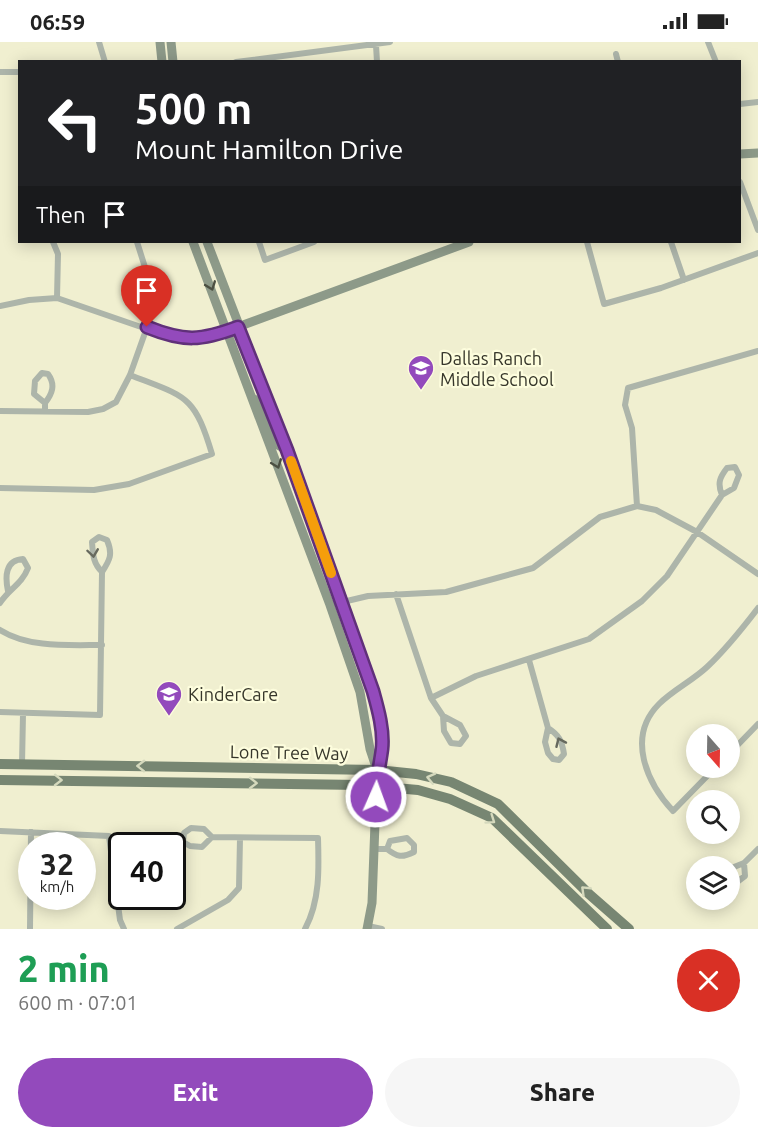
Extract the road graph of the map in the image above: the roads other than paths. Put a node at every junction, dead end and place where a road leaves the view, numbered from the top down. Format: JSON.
{"nodes":[{"id":1,"x":99,"y":42,"type":"edge"},
{"id":2,"x":160,"y":42,"type":"edge"},
{"id":3,"x":171,"y":42,"type":"edge"},
{"id":4,"x":390,"y":42,"type":"edge"},
{"id":5,"x":708,"y":42,"type":"edge"},
{"id":6,"x":376,"y":45,"type":"junction"},
{"id":7,"x":300,"y":53,"type":"junction"},
{"id":8,"x":104,"y":60,"type":"edge"},
{"id":9,"x":162,"y":60,"type":"edge"},
{"id":10,"x":173,"y":60,"type":"edge"},
{"id":11,"x":250,"y":60,"type":"edge"},
{"id":12,"x":300,"y":60,"type":"edge"},
{"id":13,"x":377,"y":60,"type":"edge"},
{"id":14,"x":715,"y":60,"type":"edge"},
{"id":15,"x":0,"y":72,"type":"edge"},
{"id":16,"x":18,"y":72,"type":"edge"},
{"id":17,"x":758,"y":102,"type":"edge"},
{"id":18,"x":741,"y":104,"type":"edge"},
{"id":19,"x":758,"y":153,"type":"edge"},
{"id":20,"x":741,"y":154,"type":"edge"},
{"id":21,"x":741,"y":185,"type":"edge"},
{"id":22,"x":758,"y":230,"type":"edge"},
{"id":23,"x":52,"y":243,"type":"edge"},
{"id":24,"x":137,"y":243,"type":"edge"},
{"id":25,"x":193,"y":243,"type":"edge"},
{"id":26,"x":207,"y":243,"type":"edge"},
{"id":27,"x":259,"y":243,"type":"edge"},
{"id":28,"x":311,"y":243,"type":"edge"},
{"id":29,"x":466,"y":243,"type":"edge"},
{"id":30,"x":586,"y":243,"type":"edge"},
{"id":31,"x":671,"y":243,"type":"edge"},
{"id":32,"x":758,"y":253,"type":"edge"},
{"id":33,"x":684,"y":280,"type":"junction"},
{"id":34,"x":57,"y":298,"type":"junction"},
{"id":35,"x":0,"y":306,"type":"edge"},
{"id":36,"x":147,"y":327,"type":"junction"},
{"id":37,"x":238,"y":327,"type":"junction"},
{"id":38,"x":228,"y":330,"type":"junction"},
{"id":39,"x":758,"y":351,"type":"edge"},
{"id":40,"x":130,"y":375,"type":"junction"},
{"id":41,"x":251,"y":395,"type":"junction"},
{"id":42,"x":45,"y":407,"type":"junction"},
{"id":43,"x":0,"y":411,"type":"edge"},
{"id":44,"x":287,"y":450,"type":"junction"},
{"id":45,"x":0,"y":488,"type":"edge"},
{"id":46,"x":722,"y":495,"type":"dead end"},
{"id":47,"x":637,"y":506,"type":"junction"},
{"id":48,"x":698,"y":532,"type":"junction"},
{"id":49,"x":102,"y":572,"type":"junction"},
{"id":50,"x":758,"y":574,"type":"edge"},
{"id":51,"x":8,"y":591,"type":"junction"},
{"id":52,"x":396,"y":594,"type":"junction"},
{"id":53,"x":341,"y":602,"type":"junction"},
{"id":54,"x":0,"y":603,"type":"edge"},
{"id":55,"x":330,"y":605,"type":"junction"},
{"id":56,"x":758,"y":608,"type":"edge"},
{"id":57,"x":0,"y":630,"type":"edge"},
{"id":58,"x":102,"y":645,"type":"junction"},
{"id":59,"x":529,"y":660,"type":"junction"},
{"id":60,"x":431,"y":698,"type":"junction"},
{"id":61,"x":0,"y":712,"type":"edge"},
{"id":62,"x":23,"y":714,"type":"junction"},
{"id":63,"x":443,"y":716,"type":"junction"},
{"id":64,"x":758,"y":724,"type":"edge"},
{"id":65,"x":548,"y":728,"type":"junction"},
{"id":66,"x":740,"y":743,"type":"edge"},
{"id":67,"x":0,"y":764,"type":"edge"},
{"id":68,"x":22,"y":764,"type":"junction"},
{"id":69,"x":199,"y":767,"type":"junction"},
{"id":70,"x":377,"y":770,"type":"junction"},
{"id":71,"x":705,"y":778,"type":"edge"},
{"id":72,"x":0,"y":780,"type":"edge"},
{"id":73,"x":135,"y":782,"type":"junction"},
{"id":74,"x":376,"y":786,"type":"junction"},
{"id":75,"x":0,"y":831,"type":"edge"},
{"id":76,"x":31,"y":832,"type":"edge"},
{"id":77,"x":96,"y":835,"type":"edge"},
{"id":78,"x":212,"y":837,"type":"junction"},
{"id":79,"x":240,"y":838,"type":"junction"},
{"id":80,"x":373,"y":849,"type":"junction"},
{"id":81,"x":387,"y":849,"type":"dead end"},
{"id":82,"x":758,"y":849,"type":"edge"},
{"id":83,"x":744,"y":863,"type":"junction"},
{"id":84,"x":740,"y":865,"type":"edge"},
{"id":85,"x":740,"y":880,"type":"edge"},
{"id":86,"x":30,"y":910,"type":"edge"},
{"id":87,"x":368,"y":927,"type":"edge"},
{"id":88,"x":30,"y":929,"type":"edge"},
{"id":89,"x":124,"y":929,"type":"edge"},
{"id":90,"x":177,"y":929,"type":"edge"},
{"id":91,"x":305,"y":929,"type":"edge"},
{"id":92,"x":382,"y":929,"type":"edge"},
{"id":93,"x":607,"y":929,"type":"edge"},
{"id":94,"x":628,"y":929,"type":"edge"}],
"edges":[{"from":1,"to":8,"type":"street"},
{"from":2,"to":9,"type":"street"},
{"from":3,"to":10,"type":"street"},
{"from":4,"to":6,"type":"street"},
{"from":5,"to":14,"type":"street"},
{"from":6,"to":7,"type":"street"},
{"from":6,"to":13,"type":"street"},
{"from":7,"to":11,"type":"street"},
{"from":7,"to":12,"type":"street"},
{"from":15,"to":16,"type":"street"},
{"from":17,"to":18,"type":"street"},
{"from":19,"to":20,"type":"street"},
{"from":21,"to":22,"type":"street"},
{"from":23,"to":34,"type":"street"},
{"from":24,"to":36,"type":"street"},
{"from":25,"to":38,"type":"street","one_way":true},
{"from":26,"to":37,"type":"street"},
{"from":27,"to":28,"type":"street"},
{"from":29,"to":37,"type":"street"},
{"from":30,"to":33,"type":"street"},
{"from":31,"to":33,"type":"street"},
{"from":32,"to":33,"type":"street"},
{"from":34,"to":35,"type":"street"},
{"from":34,"to":36,"type":"street"},
{"from":36,"to":38,"type":"street"},
{"from":36,"to":40,"type":"street"},
{"from":37,"to":38,"type":"street"},
{"from":37,"to":44,"type":"street"},
{"from":38,"to":41,"type":"street"},
{"from":39,"to":47,"type":"street"},
{"from":40,"to":42,"type":"street"},
{"from":40,"to":45,"type":"street"},
{"from":41,"to":44,"type":"street"},
{"from":41,"to":55,"type":"street","one_way":true},
{"from":42,"to":42,"type":"street"},
{"from":42,"to":43,"type":"street"},
{"from":44,"to":53,"type":"street"},
{"from":46,"to":48,"type":"street"},
{"from":47,"to":48,"type":"street"},
{"from":47,"to":52,"type":"street"},
{"from":48,"to":50,"type":"street"},
{"from":48,"to":59,"type":"street"},
{"from":49,"to":49,"type":"street","one_way":true},
{"from":49,"to":58,"type":"street"},
{"from":51,"to":51,"type":"street"},
{"from":51,"to":54,"type":"street"},
{"from":52,"to":53,"type":"street"},
{"from":52,"to":60,"type":"street"},
{"from":53,"to":55,"type":"street"},
{"from":53,"to":70,"type":"street"},
{"from":55,"to":70,"type":"street"},
{"from":56,"to":71,"type":"street"},
{"from":57,"to":58,"type":"street"},
{"from":58,"to":62,"type":"street"},
{"from":59,"to":60,"type":"street"},
{"from":59,"to":65,"type":"street"},
{"from":60,"to":63,"type":"street"},
{"from":61,"to":62,"type":"street"},
{"from":62,"to":68,"type":"street"},
{"from":63,"to":63,"type":"street"},
{"from":64,"to":66,"type":"street"},
{"from":65,"to":65,"type":"street","one_way":true},
{"from":67,"to":68,"type":"main road","name":"Lone Tree Way"},
{"from":69,"to":68,"type":"main road","name":"Lone Tree Way","one_way":true},
{"from":69,"to":70,"type":"main road","name":"Lone Tree Way"},
{"from":69,"to":73,"type":"main road"},
{"from":70,"to":74,"type":"street"},
{"from":94,"to":70,"type":"main road","name":"Lone Tree Way","one_way":true},
{"from":72,"to":73,"type":"main road","name":"Lone Tree Way","one_way":true},
{"from":73,"to":74,"type":"main road","name":"Lone Tree Way","one_way":true},
{"from":74,"to":80,"type":"street"},
{"from":74,"to":93,"type":"main road","name":"Lone Tree Way","one_way":true},
{"from":75,"to":76,"type":"street"},
{"from":77,"to":89,"type":"street"},
{"from":78,"to":78,"type":"street"},
{"from":78,"to":79,"type":"street"},
{"from":79,"to":90,"type":"street"},
{"from":79,"to":91,"type":"street"},
{"from":80,"to":81,"type":"street"},
{"from":80,"to":87,"type":"street"},
{"from":82,"to":83,"type":"street"},
{"from":83,"to":84,"type":"street"},
{"from":83,"to":85,"type":"street"},
{"from":86,"to":88,"type":"street"},
{"from":87,"to":92,"type":"street"}]}
